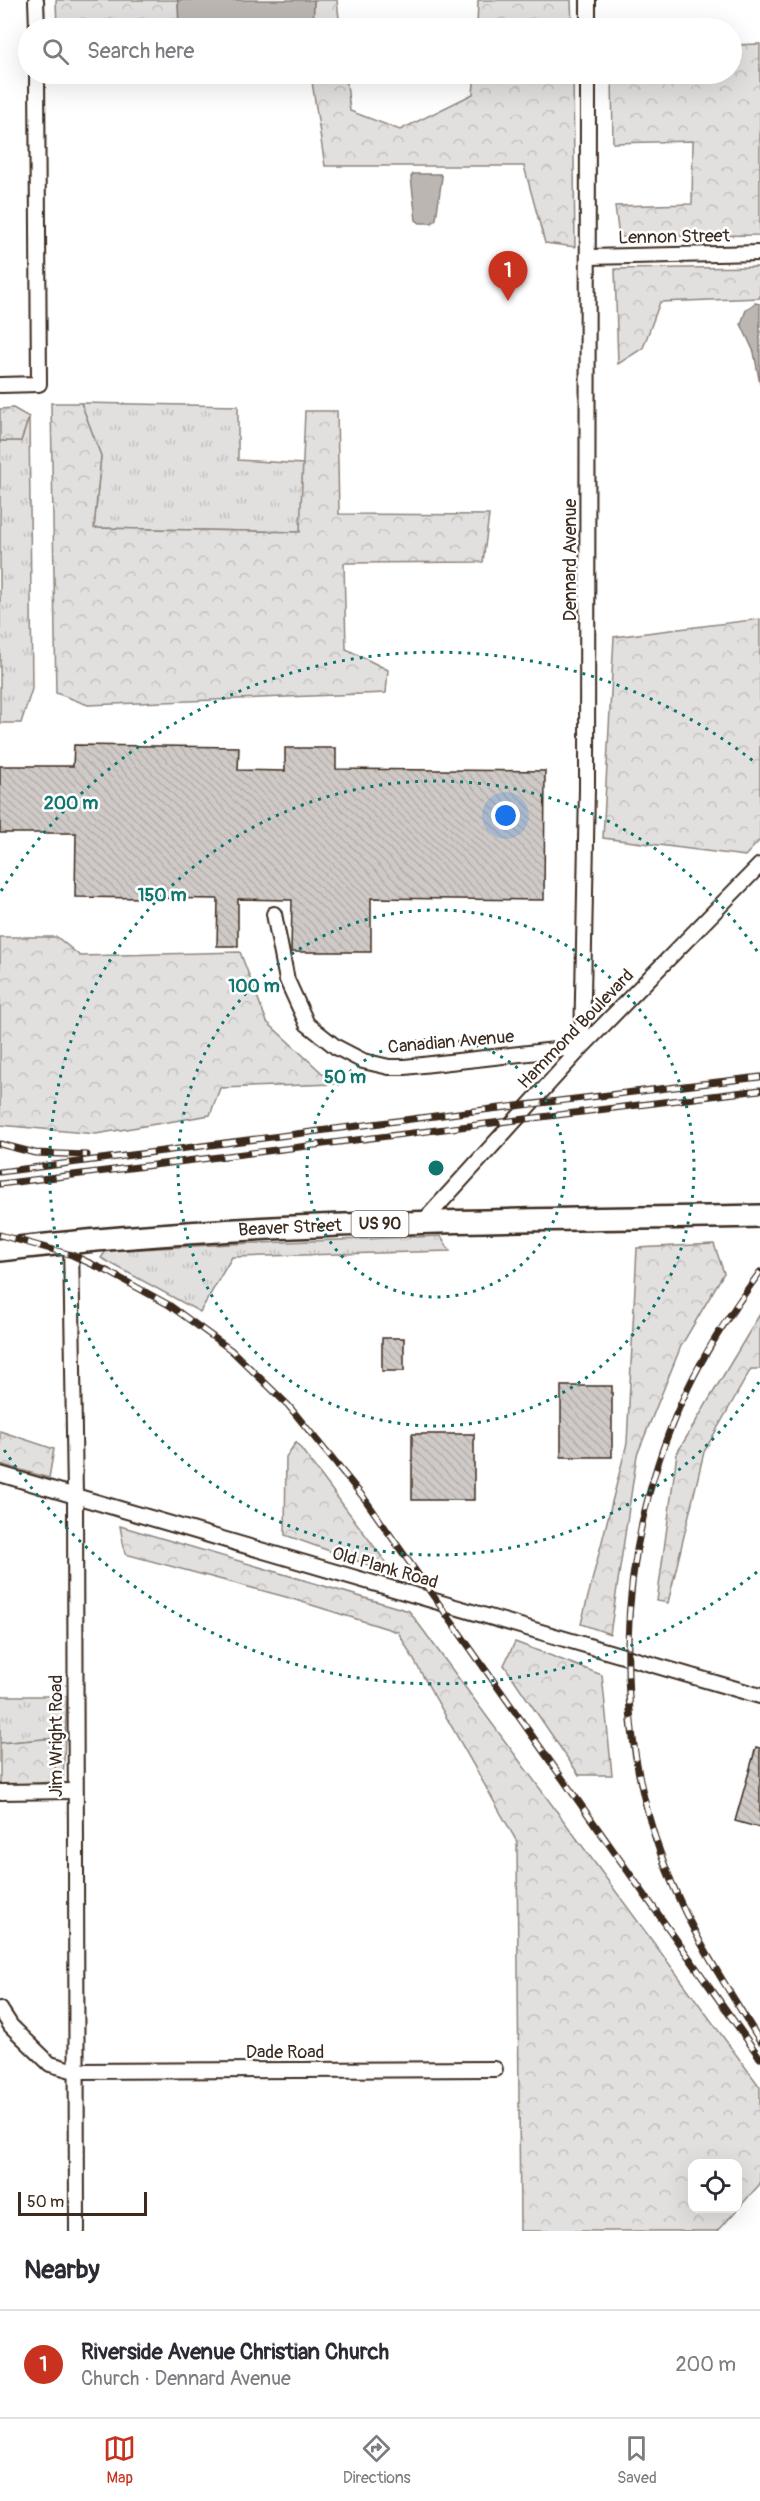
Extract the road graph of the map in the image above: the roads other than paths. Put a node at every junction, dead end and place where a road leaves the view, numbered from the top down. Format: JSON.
{"nodes":[{"id":1,"x":36,"y":0,"type":"edge"},
{"id":2,"x":588,"y":0,"type":"edge"},
{"id":3,"x":36,"y":18,"type":"edge"},
{"id":4,"x":588,"y":18,"type":"edge"},
{"id":5,"x":37,"y":84,"type":"edge"},
{"id":6,"x":588,"y":84,"type":"edge"},
{"id":7,"x":760,"y":253,"type":"edge"},
{"id":8,"x":589,"y":257,"type":"junction"},
{"id":9,"x":0,"y":385,"type":"edge"},
{"id":10,"x":760,"y":865,"type":"edge"},
{"id":11,"x":274,"y":914,"type":"dead end"},
{"id":12,"x":582,"y":1047,"type":"junction"},
{"id":13,"x":760,"y":1216,"type":"edge"},
{"id":14,"x":422,"y":1223,"type":"junction"},
{"id":15,"x":71,"y":1242,"type":"junction"},
{"id":16,"x":0,"y":1250,"type":"edge"},
{"id":17,"x":0,"y":1474,"type":"edge"},
{"id":18,"x":75,"y":1495,"type":"junction"},
{"id":19,"x":760,"y":1696,"type":"edge"},
{"id":20,"x":74,"y":1791,"type":"junction"},
{"id":21,"x":0,"y":1792,"type":"edge"},
{"id":22,"x":0,"y":2009,"type":"edge"},
{"id":23,"x":5,"y":2026,"type":"edge"},
{"id":24,"x":495,"y":2069,"type":"dead end"},
{"id":25,"x":75,"y":2071,"type":"junction"},
{"id":26,"x":76,"y":2231,"type":"edge"}],
"edges":[{"from":1,"to":3,"type":"street"},
{"from":2,"to":4,"type":"street"},
{"from":5,"to":9,"type":"street"},
{"from":6,"to":8,"type":"street","name":"Dennard Avenue"},
{"from":7,"to":8,"type":"street","name":"Lennon Street"},
{"from":8,"to":12,"type":"street","name":"Dennard Avenue"},
{"from":10,"to":12,"type":"street","name":"Hammond Boulevard"},
{"from":11,"to":12,"type":"street","name":"Canadian Avenue"},
{"from":12,"to":14,"type":"street","name":"Hammond Boulevard"},
{"from":13,"to":14,"type":"main road","name":"Beaver Street","number":"US 90"},
{"from":14,"to":15,"type":"main road","name":"Beaver Street","number":"US 90"},
{"from":15,"to":16,"type":"main road","name":"Beaver Street","number":"US 90"},
{"from":15,"to":18,"type":"street","name":"Jim Wright Road"},
{"from":17,"to":18,"type":"street","name":"Old Plank Road"},
{"from":18,"to":19,"type":"street","name":"Old Plank Road"},
{"from":18,"to":20,"type":"street","name":"Jim Wright Road"},
{"from":20,"to":21,"type":"street"},
{"from":20,"to":25,"type":"street","name":"Jim Wright Road"},
{"from":22,"to":23,"type":"street","name":"Dade Road"},
{"from":23,"to":25,"type":"street","name":"Dade Road"},
{"from":24,"to":25,"type":"street","name":"Dade Road"},
{"from":25,"to":26,"type":"street","name":"Jim Wright Road"}]}
